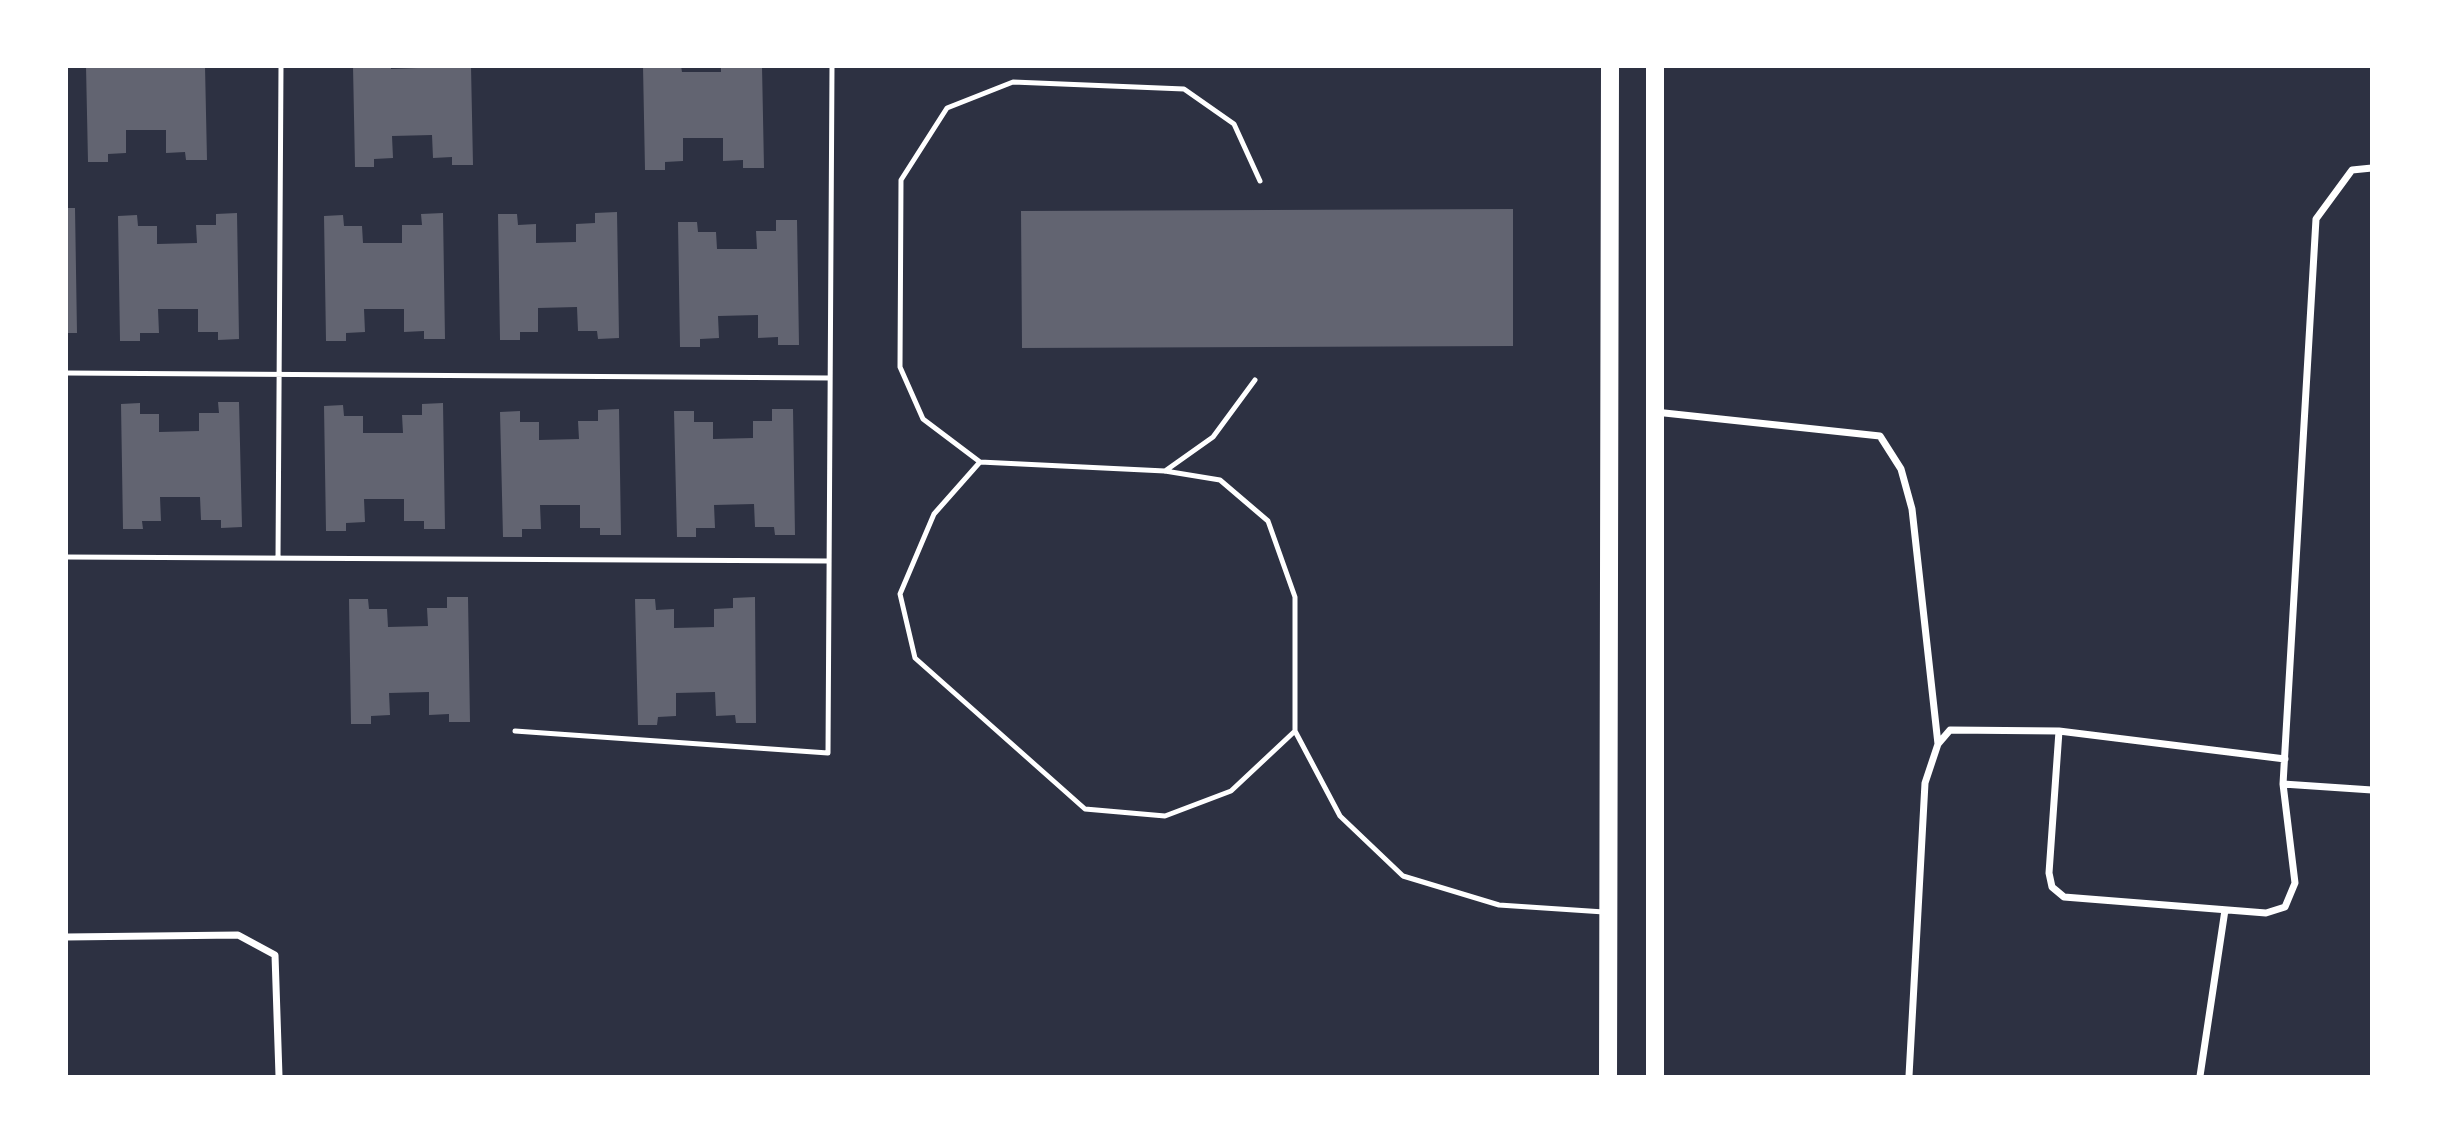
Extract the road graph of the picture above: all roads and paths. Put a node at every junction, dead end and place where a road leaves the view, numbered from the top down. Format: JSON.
{"nodes":[{"id":1,"x":281,"y":66,"type":"edge"},
{"id":2,"x":832,"y":66,"type":"edge"},
{"id":3,"x":1610,"y":66,"type":"edge"},
{"id":4,"x":1655,"y":66,"type":"edge"},
{"id":5,"x":2371,"y":167,"type":"edge"},
{"id":6,"x":1260,"y":181,"type":"dead end"},
{"id":7,"x":66,"y":373,"type":"edge"},
{"id":8,"x":280,"y":374,"type":"junction"},
{"id":9,"x":830,"y":378,"type":"junction"},
{"id":10,"x":1255,"y":380,"type":"dead end"},
{"id":11,"x":1654,"y":412,"type":"junction"},
{"id":12,"x":980,"y":462,"type":"junction"},
{"id":13,"x":1165,"y":471,"type":"junction"},
{"id":14,"x":66,"y":556,"type":"edge"},
{"id":15,"x":278,"y":558,"type":"junction"},
{"id":16,"x":829,"y":561,"type":"junction"},
{"id":17,"x":515,"y":731,"type":"dead end"},
{"id":18,"x":1295,"y":731,"type":"junction"},
{"id":19,"x":2059,"y":731,"type":"junction"},
{"id":20,"x":1938,"y":744,"type":"junction"},
{"id":21,"x":2285,"y":759,"type":"junction"},
{"id":22,"x":2283,"y":784,"type":"junction"},
{"id":23,"x":2371,"y":790,"type":"edge"},
{"id":24,"x":2225,"y":910,"type":"junction"},
{"id":25,"x":1608,"y":913,"type":"junction"},
{"id":26,"x":66,"y":937,"type":"edge"},
{"id":27,"x":279,"y":1076,"type":"edge"},
{"id":28,"x":1608,"y":1076,"type":"edge"},
{"id":29,"x":1655,"y":1076,"type":"edge"},
{"id":30,"x":1909,"y":1076,"type":"edge"},
{"id":31,"x":2200,"y":1076,"type":"edge"}],
"edges":[{"from":1,"to":8,"type":"lane"},
{"from":2,"to":9,"type":"lane"},
{"from":3,"to":25,"type":"main road"},
{"from":4,"to":11,"type":"main road"},
{"from":5,"to":21,"type":"street"},
{"from":6,"to":12,"type":"lane"},
{"from":7,"to":8,"type":"lane"},
{"from":8,"to":9,"type":"lane"},
{"from":8,"to":15,"type":"lane"},
{"from":9,"to":16,"type":"lane"},
{"from":10,"to":13,"type":"lane"},
{"from":11,"to":20,"type":"street"},
{"from":11,"to":29,"type":"main road"},
{"from":12,"to":13,"type":"lane"},
{"from":12,"to":18,"type":"lane"},
{"from":13,"to":18,"type":"lane"},
{"from":14,"to":15,"type":"lane"},
{"from":15,"to":16,"type":"lane"},
{"from":16,"to":17,"type":"lane"},
{"from":18,"to":25,"type":"lane"},
{"from":19,"to":20,"type":"street"},
{"from":19,"to":21,"type":"street"},
{"from":19,"to":24,"type":"street"},
{"from":20,"to":30,"type":"street"},
{"from":21,"to":22,"type":"street"},
{"from":22,"to":23,"type":"street"},
{"from":22,"to":24,"type":"street"},
{"from":24,"to":31,"type":"street"},
{"from":25,"to":28,"type":"main road"},
{"from":26,"to":27,"type":"street"}]}
